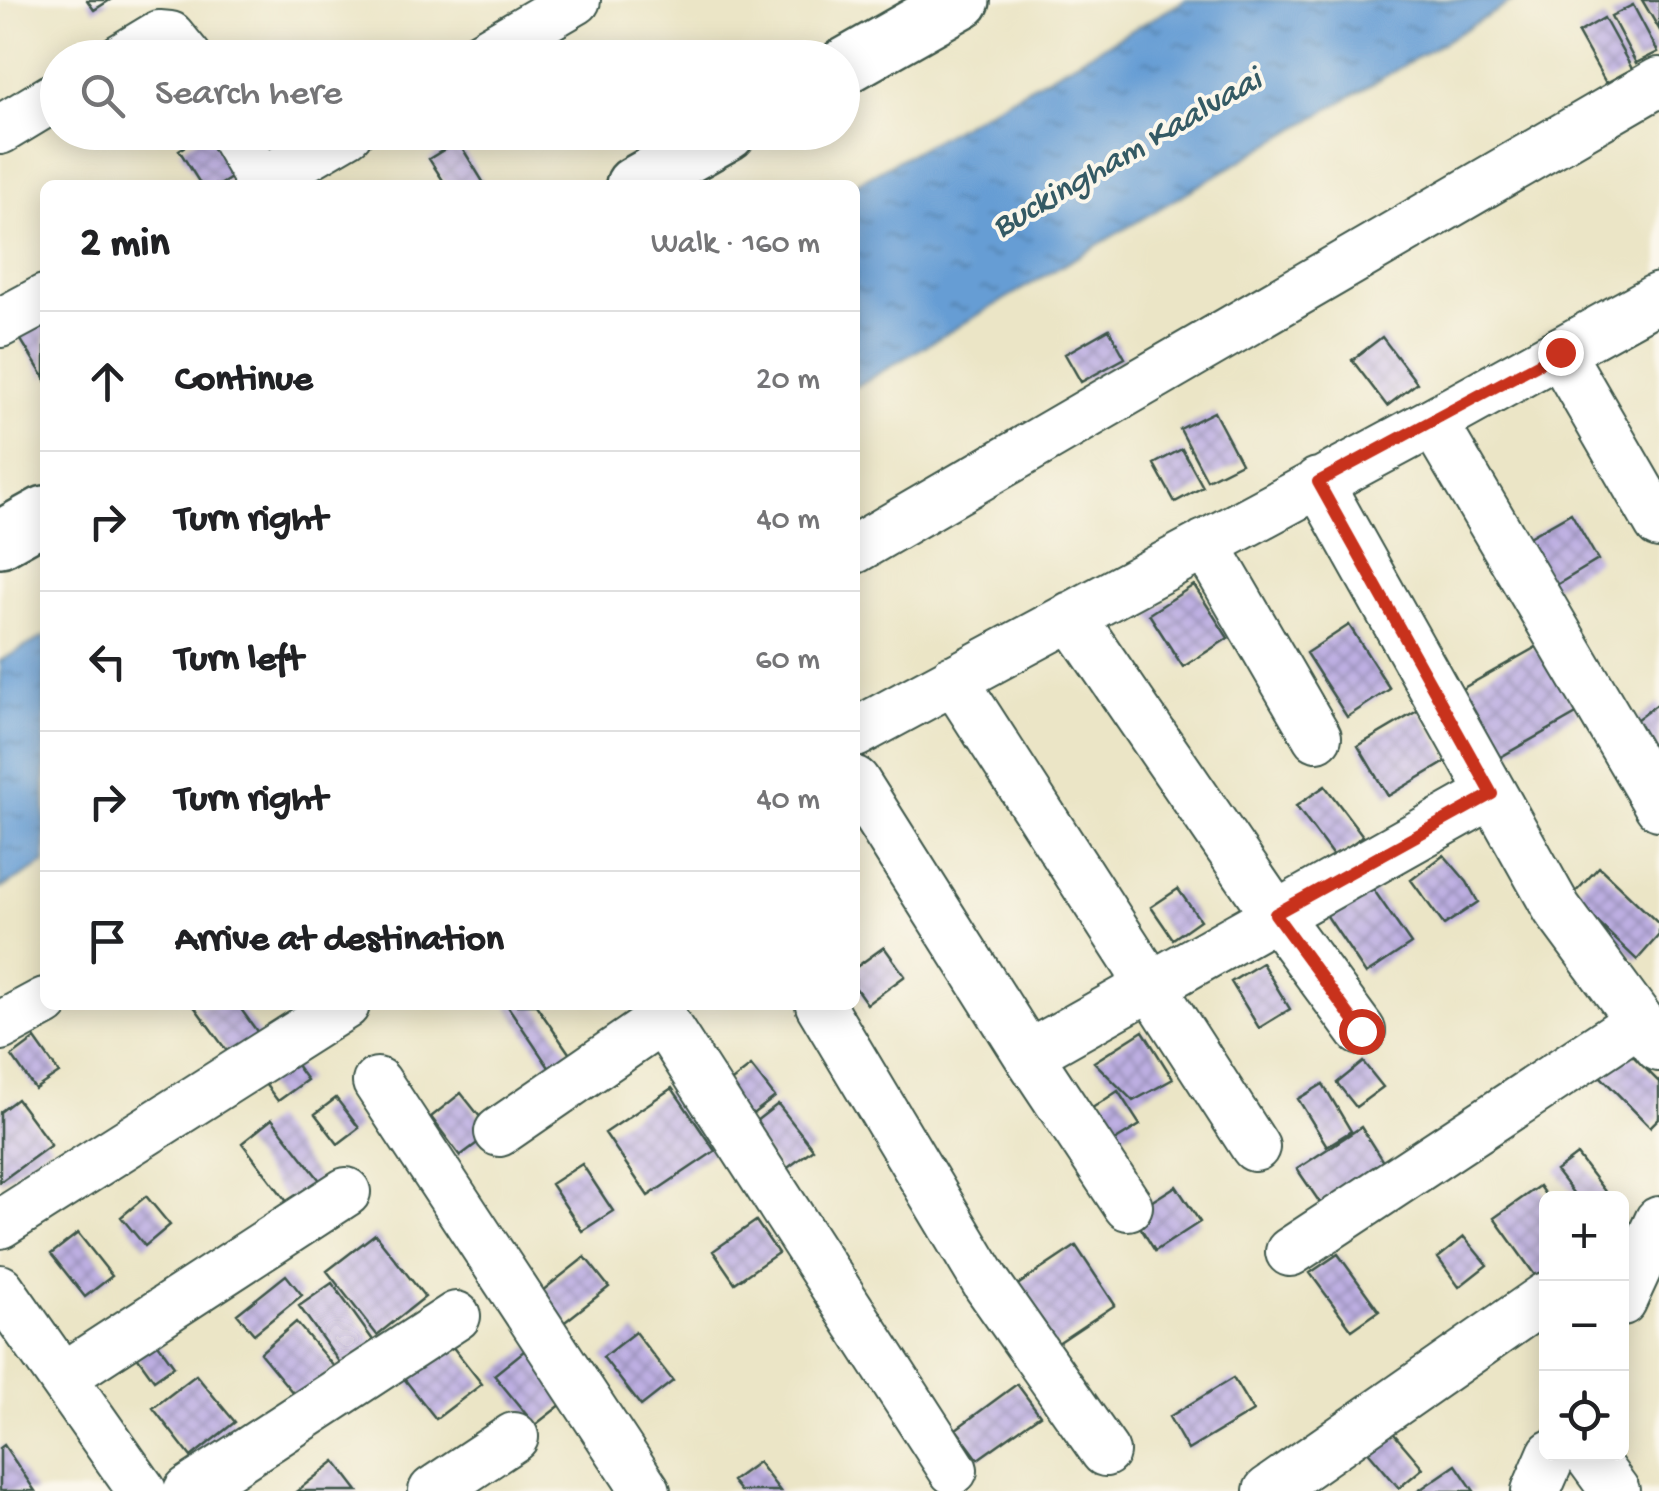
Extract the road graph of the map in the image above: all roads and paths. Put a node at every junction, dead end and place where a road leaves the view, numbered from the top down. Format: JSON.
{"nodes":[{"id":1,"x":576,"y":0,"type":"edge"},
{"id":2,"x":962,"y":0,"type":"edge"},
{"id":3,"x":150,"y":40,"type":"edge"},
{"id":4,"x":173,"y":40,"type":"edge"},
{"id":5,"x":508,"y":40,"type":"edge"},
{"id":6,"x":860,"y":58,"type":"edge"},
{"id":7,"x":1659,"y":82,"type":"edge"},
{"id":8,"x":40,"y":107,"type":"edge"},
{"id":9,"x":0,"y":130,"type":"edge"},
{"id":10,"x":241,"y":150,"type":"edge"},
{"id":11,"x":317,"y":150,"type":"edge"},
{"id":12,"x":696,"y":150,"type":"edge"},
{"id":13,"x":257,"y":180,"type":"edge"},
{"id":14,"x":266,"y":180,"type":"edge"},
{"id":15,"x":643,"y":180,"type":"edge"},
{"id":16,"x":1659,"y":297,"type":"edge"},
{"id":17,"x":40,"y":302,"type":"edge"},
{"id":18,"x":0,"y":323,"type":"edge"},
{"id":19,"x":1560,"y":352,"type":"junction"},
{"id":20,"x":1433,"y":422,"type":"junction"},
{"id":21,"x":1318,"y":482,"type":"junction"},
{"id":22,"x":40,"y":517,"type":"edge"},
{"id":23,"x":1659,"y":524,"type":"edge"},
{"id":24,"x":0,"y":539,"type":"edge"},
{"id":25,"x":1205,"y":544,"type":"junction"},
{"id":26,"x":860,"y":546,"type":"edge"},
{"id":27,"x":1071,"y":616,"type":"junction"},
{"id":28,"x":953,"y":678,"type":"junction"},
{"id":29,"x":860,"y":731,"type":"edge"},
{"id":30,"x":1316,"y":737,"type":"dead end"},
{"id":31,"x":860,"y":788,"type":"edge"},
{"id":32,"x":1492,"y":794,"type":"junction"},
{"id":33,"x":1659,"y":806,"type":"edge"},
{"id":34,"x":1275,"y":914,"type":"junction"},
{"id":35,"x":1151,"y":987,"type":"junction"},
{"id":36,"x":40,"y":1005,"type":"edge"},
{"id":37,"x":337,"y":1010,"type":"edge"},
{"id":38,"x":823,"y":1010,"type":"edge"},
{"id":39,"x":658,"y":1012,"type":"edge"},
{"id":40,"x":0,"y":1026,"type":"edge"},
{"id":41,"x":1361,"y":1031,"type":"dead end"},
{"id":42,"x":1649,"y":1034,"type":"edge"},
{"id":43,"x":1028,"y":1055,"type":"junction"},
{"id":44,"x":377,"y":1082,"type":"dead end"},
{"id":45,"x":499,"y":1132,"type":"dead end"},
{"id":46,"x":1255,"y":1147,"type":"dead end"},
{"id":47,"x":346,"y":1192,"type":"dead end"},
{"id":48,"x":1128,"y":1206,"type":"dead end"},
{"id":49,"x":1659,"y":1220,"type":"edge"},
{"id":50,"x":0,"y":1224,"type":"edge"},
{"id":51,"x":1629,"y":1239,"type":"edge"},
{"id":52,"x":1290,"y":1252,"type":"dead end"},
{"id":53,"x":1629,"y":1286,"type":"edge"},
{"id":54,"x":0,"y":1289,"type":"edge"},
{"id":55,"x":1539,"y":1301,"type":"edge"},
{"id":56,"x":456,"y":1316,"type":"dead end"},
{"id":57,"x":62,"y":1378,"type":"junction"},
{"id":58,"x":514,"y":1437,"type":"dead end"},
{"id":59,"x":1105,"y":1452,"type":"dead end"},
{"id":60,"x":1549,"y":1461,"type":"edge"},
{"id":61,"x":1593,"y":1461,"type":"edge"},
{"id":62,"x":953,"y":1470,"type":"dead end"},
{"id":63,"x":134,"y":1488,"type":"edge"},
{"id":64,"x":188,"y":1491,"type":"edge"},
{"id":65,"x":433,"y":1491,"type":"edge"},
{"id":66,"x":646,"y":1491,"type":"edge"},
{"id":67,"x":1268,"y":1491,"type":"edge"},
{"id":68,"x":1536,"y":1491,"type":"edge"},
{"id":69,"x":1616,"y":1491,"type":"edge"}],
"edges":[{"from":1,"to":5,"type":"street"},
{"from":2,"to":6,"type":"street"},
{"from":3,"to":4,"type":"street"},
{"from":7,"to":26,"type":"street"},
{"from":8,"to":9,"type":"street"},
{"from":10,"to":13,"type":"street"},
{"from":11,"to":14,"type":"street"},
{"from":12,"to":15,"type":"street"},
{"from":16,"to":19,"type":"street"},
{"from":17,"to":18,"type":"street"},
{"from":19,"to":20,"type":"street"},
{"from":19,"to":23,"type":"street"},
{"from":20,"to":21,"type":"street"},
{"from":20,"to":33,"type":"street"},
{"from":21,"to":25,"type":"street"},
{"from":21,"to":32,"type":"street"},
{"from":22,"to":24,"type":"street"},
{"from":25,"to":27,"type":"street"},
{"from":25,"to":30,"type":"street"},
{"from":27,"to":28,"type":"street"},
{"from":27,"to":34,"type":"street"},
{"from":28,"to":29,"type":"street"},
{"from":28,"to":35,"type":"street"},
{"from":31,"to":43,"type":"street"},
{"from":32,"to":34,"type":"street"},
{"from":32,"to":42,"type":"street"},
{"from":34,"to":35,"type":"street"},
{"from":34,"to":41,"type":"street"},
{"from":35,"to":43,"type":"street"},
{"from":35,"to":46,"type":"street"},
{"from":36,"to":40,"type":"street"},
{"from":37,"to":50,"type":"street"},
{"from":38,"to":59,"type":"street"},
{"from":39,"to":45,"type":"street"},
{"from":39,"to":62,"type":"street"},
{"from":42,"to":52,"type":"street"},
{"from":43,"to":48,"type":"street"},
{"from":44,"to":66,"type":"street"},
{"from":47,"to":57,"type":"street"},
{"from":49,"to":51,"type":"street"},
{"from":49,"to":53,"type":"street"},
{"from":54,"to":57,"type":"street"},
{"from":55,"to":67,"type":"street"},
{"from":56,"to":64,"type":"street"},
{"from":57,"to":63,"type":"street"},
{"from":58,"to":65,"type":"street"},
{"from":60,"to":68,"type":"street"},
{"from":61,"to":69,"type":"street"}]}
